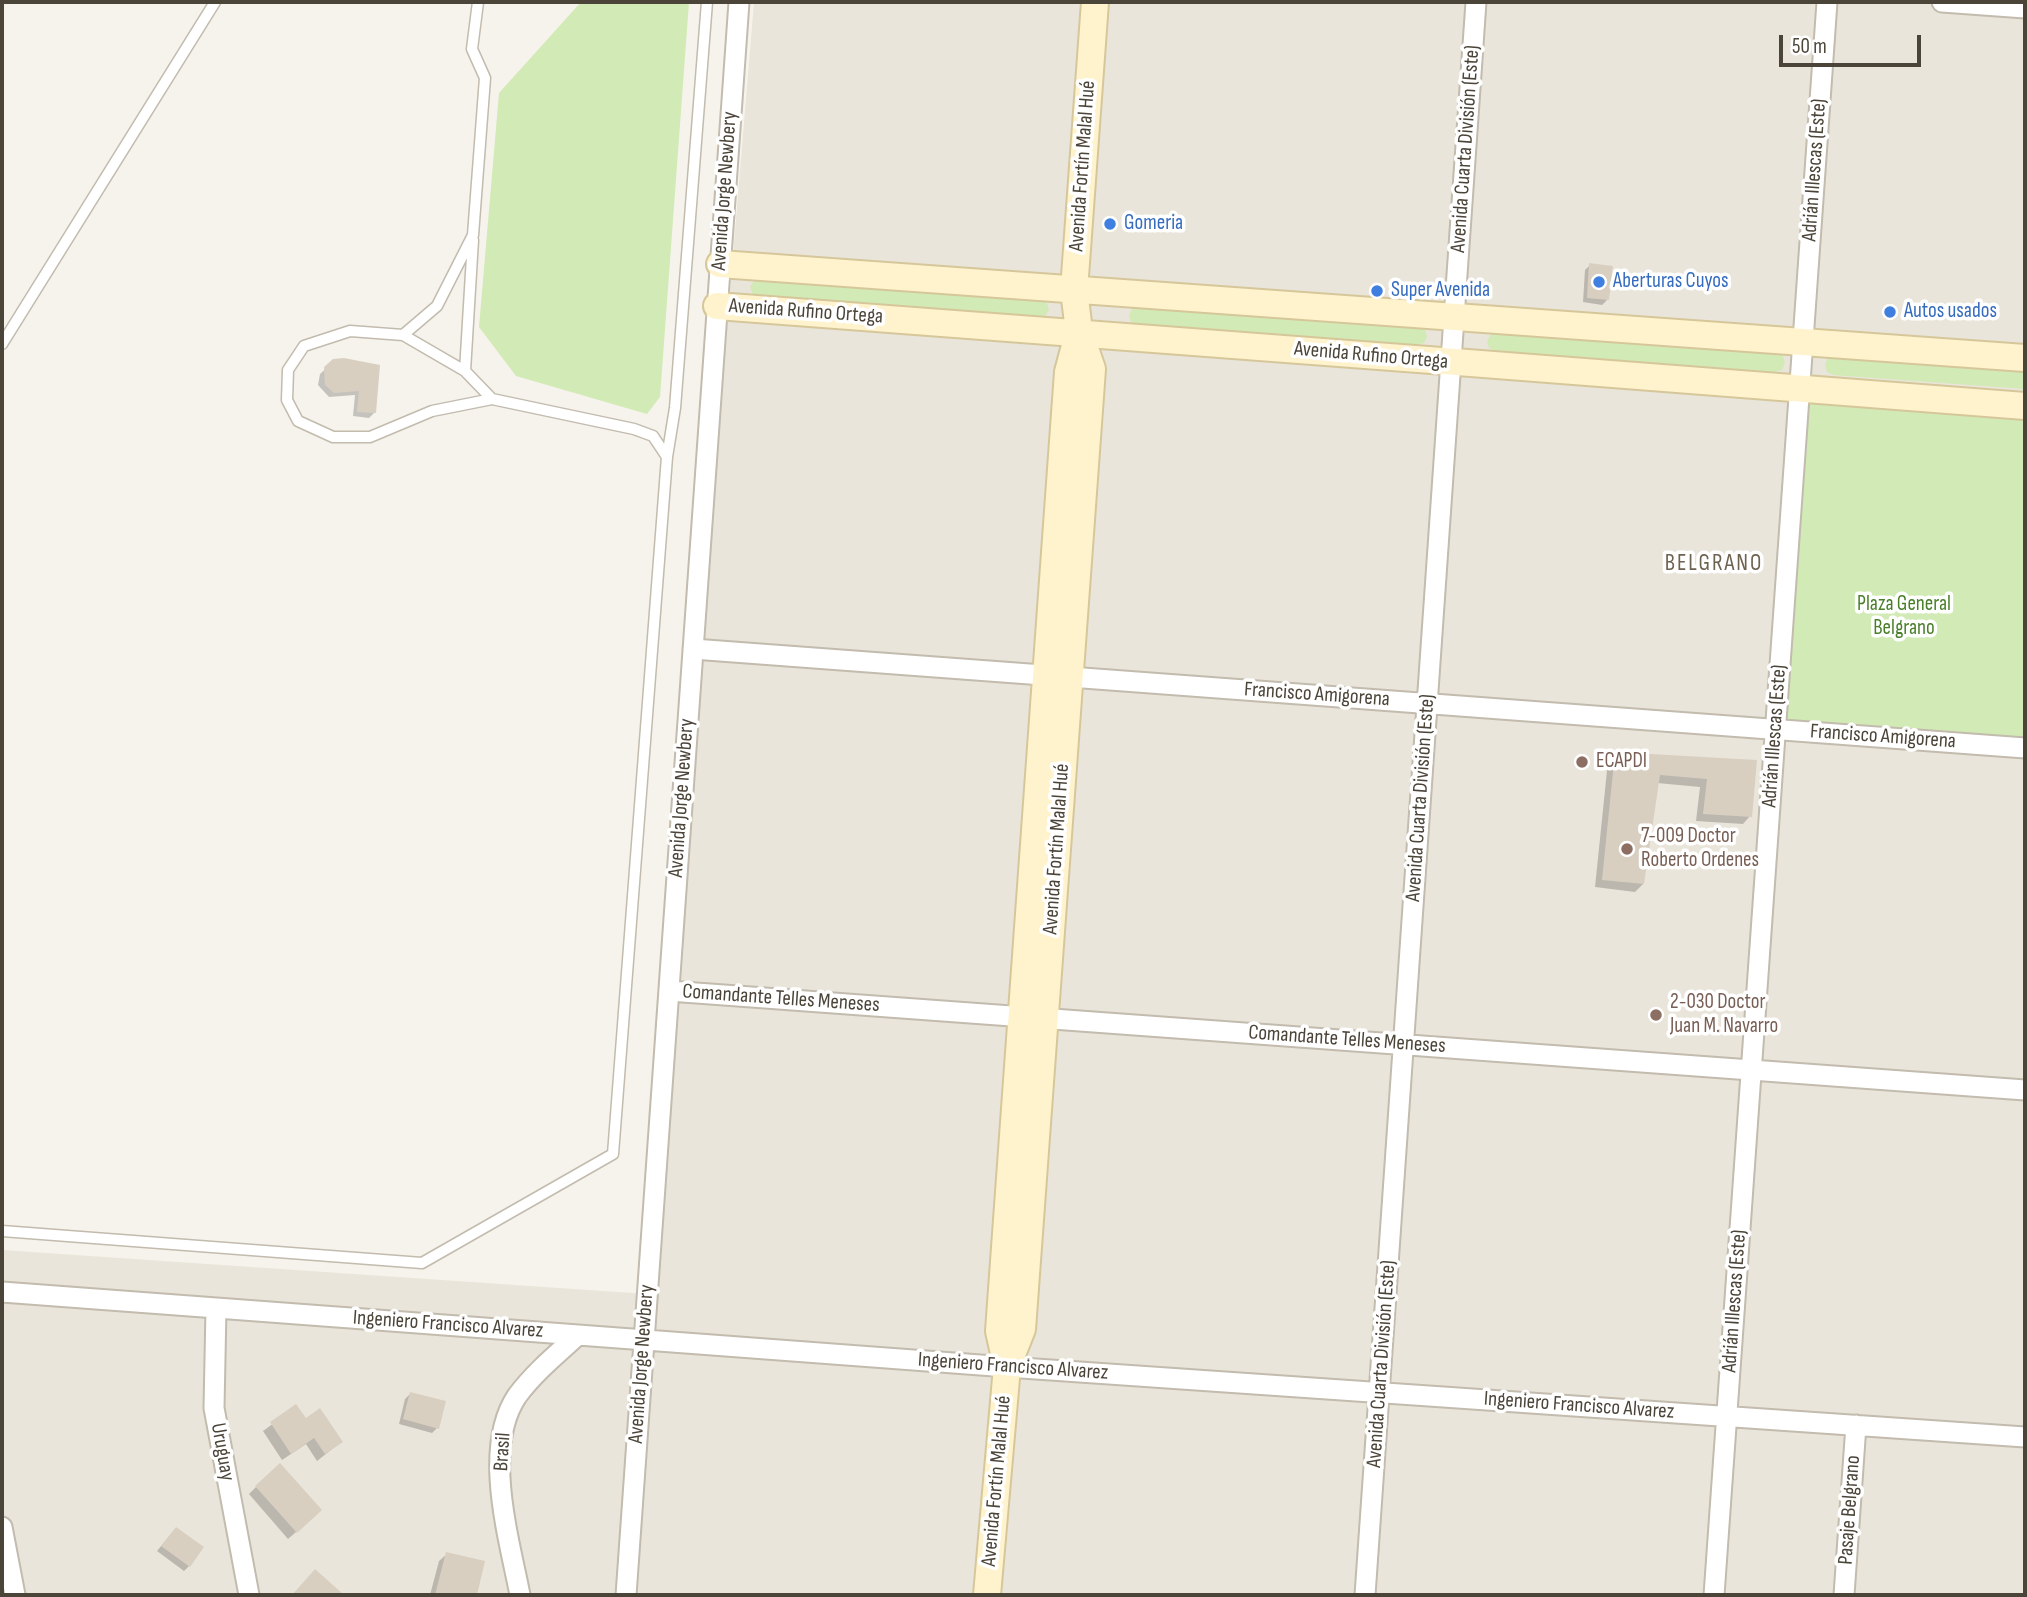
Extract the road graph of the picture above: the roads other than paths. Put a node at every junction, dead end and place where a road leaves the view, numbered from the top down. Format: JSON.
{"nodes":[{"id":1,"x":215,"y":2,"type":"edge"},
{"id":2,"x":478,"y":2,"type":"edge"},
{"id":3,"x":707,"y":2,"type":"edge"},
{"id":4,"x":739,"y":2,"type":"edge"},
{"id":5,"x":1095,"y":2,"type":"edge"},
{"id":6,"x":1476,"y":2,"type":"edge"},
{"id":7,"x":1827,"y":2,"type":"edge"},
{"id":8,"x":1942,"y":2,"type":"edge"},
{"id":9,"x":2025,"y":8,"type":"edge"},
{"id":10,"x":473,"y":236,"type":"junction"},
{"id":11,"x":720,"y":264,"type":"junction"},
{"id":12,"x":1074,"y":290,"type":"junction"},
{"id":13,"x":717,"y":306,"type":"junction"},
{"id":14,"x":1454,"y":317,"type":"junction"},
{"id":15,"x":1079,"y":331,"type":"junction"},
{"id":16,"x":403,"y":335,"type":"junction"},
{"id":17,"x":1803,"y":342,"type":"junction"},
{"id":18,"x":2,"y":344,"type":"edge"},
{"id":19,"x":2025,"y":358,"type":"edge"},
{"id":20,"x":1451,"y":363,"type":"junction"},
{"id":21,"x":465,"y":371,"type":"junction"},
{"id":22,"x":1799,"y":389,"type":"junction"},
{"id":23,"x":492,"y":399,"type":"junction"},
{"id":24,"x":2025,"y":406,"type":"edge"},
{"id":25,"x":667,"y":457,"type":"junction"},
{"id":26,"x":693,"y":649,"type":"junction"},
{"id":27,"x":1058,"y":676,"type":"junction"},
{"id":28,"x":1427,"y":704,"type":"junction"},
{"id":29,"x":1775,"y":729,"type":"junction"},
{"id":30,"x":2025,"y":748,"type":"edge"},
{"id":31,"x":669,"y":991,"type":"junction"},
{"id":32,"x":1033,"y":1017,"type":"junction"},
{"id":33,"x":1404,"y":1045,"type":"junction"},
{"id":34,"x":1751,"y":1070,"type":"junction"},
{"id":35,"x":2025,"y":1090,"type":"edge"},
{"id":36,"x":2,"y":1231,"type":"edge"},
{"id":37,"x":2,"y":1292,"type":"edge"},
{"id":38,"x":216,"y":1308,"type":"junction"},
{"id":39,"x":578,"y":1335,"type":"junction"},
{"id":40,"x":644,"y":1340,"type":"junction"},
{"id":41,"x":1007,"y":1367,"type":"junction"},
{"id":42,"x":1380,"y":1392,"type":"junction"},
{"id":43,"x":1727,"y":1416,"type":"junction"},
{"id":44,"x":1856,"y":1425,"type":"junction"},
{"id":45,"x":2025,"y":1437,"type":"edge"},
{"id":46,"x":2,"y":1527,"type":"edge"},
{"id":47,"x":15,"y":1595,"type":"edge"},
{"id":48,"x":249,"y":1595,"type":"edge"},
{"id":49,"x":520,"y":1595,"type":"edge"},
{"id":50,"x":626,"y":1595,"type":"edge"},
{"id":51,"x":987,"y":1595,"type":"edge"},
{"id":52,"x":1366,"y":1595,"type":"edge"},
{"id":53,"x":1714,"y":1595,"type":"edge"},
{"id":54,"x":1844,"y":1595,"type":"edge"}],
"edges":[{"from":1,"to":18,"type":"lane"},
{"from":2,"to":10,"type":"lane"},
{"from":3,"to":25,"type":"lane"},
{"from":4,"to":11,"type":"street","name":"Avenida Jorge Newbery"},
{"from":5,"to":12,"type":"main road","name":"Avenida Fortín Malal Hué"},
{"from":6,"to":14,"type":"street","name":"Avenida Cuarta División (Este)"},
{"from":7,"to":17,"type":"street","name":"Adrián Illescas (Este)"},
{"from":8,"to":9,"type":"street"},
{"from":10,"to":16,"type":"lane"},
{"from":10,"to":21,"type":"lane"},
{"from":11,"to":12,"type":"main road","name":"Avenida Rufino Ortega"},
{"from":11,"to":13,"type":"street","name":"Avenida Jorge Newbery"},
{"from":12,"to":14,"type":"main road","name":"Avenida Rufino Ortega"},
{"from":12,"to":15,"type":"main road","name":"Avenida Fortín Malal Hué"},
{"from":13,"to":15,"type":"main road","name":"Avenida Rufino Ortega"},
{"from":13,"to":26,"type":"street","name":"Avenida Jorge Newbery"},
{"from":14,"to":17,"type":"main road","name":"Avenida Rufino Ortega"},
{"from":14,"to":20,"type":"street","name":"Avenida Cuarta División (Este)"},
{"from":15,"to":20,"type":"main road","name":"Avenida Rufino Ortega"},
{"from":15,"to":27,"type":"main road","name":"Avenida Fortín Malal Hué"},
{"from":16,"to":21,"type":"lane"},
{"from":16,"to":23,"type":"lane"},
{"from":17,"to":19,"type":"main road","name":"Avenida Rufino Ortega"},
{"from":17,"to":22,"type":"street","name":"Adrián Illescas (Este)"},
{"from":20,"to":22,"type":"main road","name":"Avenida Rufino Ortega"},
{"from":20,"to":28,"type":"street","name":"Avenida Cuarta División (Este)"},
{"from":21,"to":23,"type":"lane"},
{"from":22,"to":24,"type":"main road","name":"Avenida Rufino Ortega"},
{"from":22,"to":29,"type":"street","name":"Adrián Illescas (Este)"},
{"from":23,"to":25,"type":"lane"},
{"from":25,"to":36,"type":"lane"},
{"from":26,"to":27,"type":"street","name":"Francisco Amigorena"},
{"from":26,"to":31,"type":"street","name":"Avenida Jorge Newbery"},
{"from":27,"to":28,"type":"street","name":"Francisco Amigorena"},
{"from":27,"to":32,"type":"main road","name":"Avenida Fortín Malal Hué"},
{"from":28,"to":29,"type":"street","name":"Francisco Amigorena"},
{"from":28,"to":33,"type":"street","name":"Avenida Cuarta División (Este)"},
{"from":29,"to":30,"type":"street","name":"Francisco Amigorena"},
{"from":29,"to":34,"type":"street","name":"Adrián Illescas (Este)"},
{"from":31,"to":32,"type":"street","name":"Comandante Telles Meneses"},
{"from":31,"to":40,"type":"street","name":"Avenida Jorge Newbery"},
{"from":32,"to":33,"type":"street","name":"Comandante Telles Meneses"},
{"from":32,"to":41,"type":"main road","name":"Avenida Fortín Malal Hué"},
{"from":33,"to":34,"type":"street","name":"Comandante Telles Meneses"},
{"from":33,"to":42,"type":"street","name":"Avenida Cuarta División (Este)"},
{"from":34,"to":35,"type":"street","name":"Comandante Telles Meneses"},
{"from":34,"to":43,"type":"street","name":"Adrián Illescas (Este)"},
{"from":37,"to":38,"type":"street","name":"Ingeniero Francisco Alvarez"},
{"from":38,"to":39,"type":"street","name":"Ingeniero Francisco Alvarez"},
{"from":38,"to":48,"type":"street","name":"Uruguay"},
{"from":39,"to":40,"type":"street","name":"Ingeniero Francisco Alvarez"},
{"from":39,"to":49,"type":"street","name":"Brasil"},
{"from":40,"to":41,"type":"street","name":"Ingeniero Francisco Alvarez"},
{"from":40,"to":50,"type":"street","name":"Avenida Jorge Newbery"},
{"from":41,"to":42,"type":"street","name":"Ingeniero Francisco Alvarez"},
{"from":41,"to":51,"type":"main road","name":"Avenida Fortín Malal Hué"},
{"from":42,"to":43,"type":"street","name":"Ingeniero Francisco Alvarez"},
{"from":42,"to":52,"type":"street","name":"Avenida Cuarta División (Este)"},
{"from":43,"to":44,"type":"street","name":"Ingeniero Francisco Alvarez"},
{"from":43,"to":53,"type":"street","name":"Adrián Illescas (Este)"},
{"from":44,"to":45,"type":"street","name":"Ingeniero Francisco Alvarez"},
{"from":44,"to":54,"type":"street","name":"Pasaje Belgrano"},
{"from":46,"to":47,"type":"street"}]}
